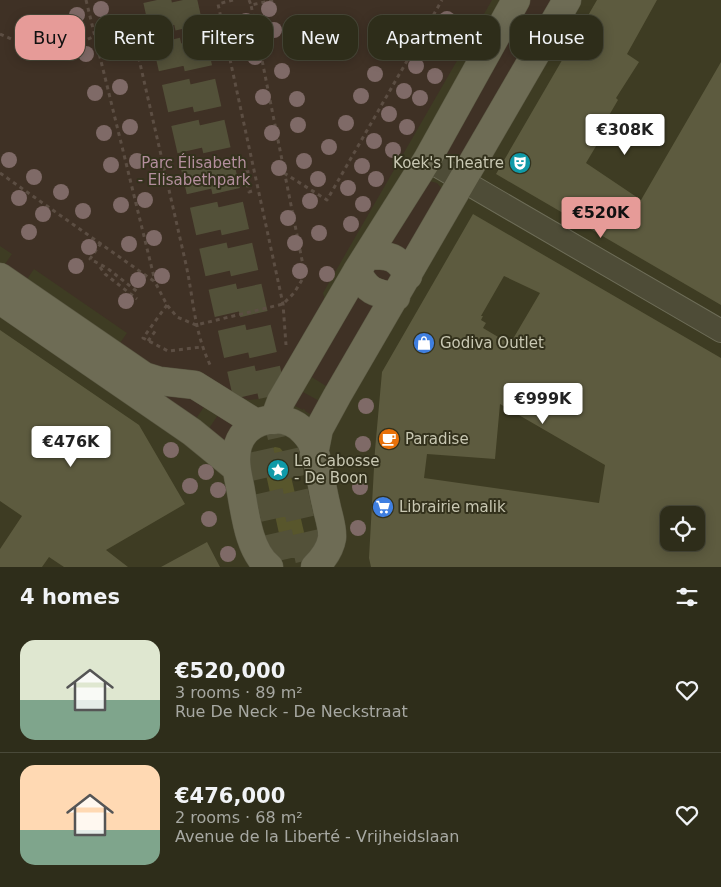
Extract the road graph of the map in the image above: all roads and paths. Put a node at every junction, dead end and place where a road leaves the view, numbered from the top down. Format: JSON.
{"nodes":[{"id":1,"x":86,"y":0,"type":"edge"},
{"id":2,"x":233,"y":0,"type":"edge"},
{"id":3,"x":249,"y":0,"type":"edge"},
{"id":4,"x":274,"y":0,"type":"edge"},
{"id":5,"x":442,"y":0,"type":"edge"},
{"id":6,"x":516,"y":0,"type":"edge"},
{"id":7,"x":567,"y":0,"type":"edge"},
{"id":8,"x":251,"y":6,"type":"junction"},
{"id":9,"x":0,"y":34,"type":"edge"},
{"id":10,"x":95,"y":36,"type":"joint"},
{"id":11,"x":101,"y":60,"type":"edge"},
{"id":12,"x":139,"y":60,"type":"edge"},
{"id":13,"x":426,"y":160,"type":"junction"},
{"id":14,"x":254,"y":171,"type":"junction"},
{"id":15,"x":0,"y":173,"type":"edge"},
{"id":16,"x":284,"y":173,"type":"junction"},
{"id":17,"x":462,"y":181,"type":"junction"},
{"id":18,"x":252,"y":191,"type":"dead end"},
{"id":19,"x":101,"y":243,"type":"junction"},
{"id":20,"x":363,"y":263,"type":"junction"},
{"id":21,"x":100,"y":266,"type":"junction"},
{"id":22,"x":155,"y":282,"type":"junction"},
{"id":23,"x":402,"y":286,"type":"junction"},
{"id":24,"x":2,"y":288,"type":"edge"},
{"id":25,"x":139,"y":293,"type":"dead end"},
{"id":26,"x":137,"y":299,"type":"dead end"},
{"id":27,"x":283,"y":304,"type":"junction"},
{"id":28,"x":168,"y":305,"type":"junction"},
{"id":29,"x":196,"y":325,"type":"junction"},
{"id":30,"x":156,"y":330,"type":"dead end"},
{"id":31,"x":721,"y":331,"type":"edge"},
{"id":32,"x":148,"y":341,"type":"junction"},
{"id":33,"x":202,"y":347,"type":"junction"},
{"id":34,"x":286,"y":350,"type":"dead end"},
{"id":35,"x":213,"y":371,"type":"dead end"},
{"id":36,"x":265,"y":422,"type":"junction"},
{"id":37,"x":314,"y":454,"type":"junction"},
{"id":38,"x":236,"y":468,"type":"junction"},
{"id":39,"x":324,"y":562,"type":"edge"},
{"id":40,"x":269,"y":567,"type":"edge"}],
"edges":[{"from":1,"to":10,"type":"path"},
{"from":2,"to":14,"type":"path"},
{"from":3,"to":8,"type":"path"},
{"from":4,"to":8,"type":"path"},
{"from":5,"to":16,"type":"path"},
{"from":6,"to":13,"type":"main road"},
{"from":7,"to":17,"type":"main road"},
{"from":8,"to":16,"type":"path"},
{"from":9,"to":10,"type":"path"},
{"from":11,"to":22,"type":"path"},
{"from":12,"to":29,"type":"path"},
{"from":13,"to":17,"type":"street"},
{"from":13,"to":20,"type":"main road"},
{"from":14,"to":18,"type":"path"},
{"from":14,"to":27,"type":"path"},
{"from":15,"to":19,"type":"path"},
{"from":16,"to":27,"type":"path"},
{"from":17,"to":23,"type":"main road"},
{"from":17,"to":31,"type":"street"},
{"from":19,"to":21,"type":"path"},
{"from":19,"to":22,"type":"path"},
{"from":20,"to":23,"type":"main road"},
{"from":20,"to":23,"type":"main road"},
{"from":20,"to":36,"type":"main road"},
{"from":21,"to":25,"type":"path"},
{"from":21,"to":26,"type":"path"},
{"from":22,"to":28,"type":"path"},
{"from":23,"to":37,"type":"main road"},
{"from":24,"to":36,"type":"main road"},
{"from":24,"to":38,"type":"main road"},
{"from":27,"to":29,"type":"path"},
{"from":27,"to":34,"type":"path"},
{"from":28,"to":29,"type":"path"},
{"from":28,"to":32,"type":"path"},
{"from":29,"to":33,"type":"path"},
{"from":30,"to":32,"type":"path"},
{"from":32,"to":33,"type":"path"},
{"from":33,"to":35,"type":"path"},
{"from":36,"to":37,"type":"main road"},
{"from":36,"to":38,"type":"main road"},
{"from":37,"to":39,"type":"main road"},
{"from":38,"to":40,"type":"main road"}]}
